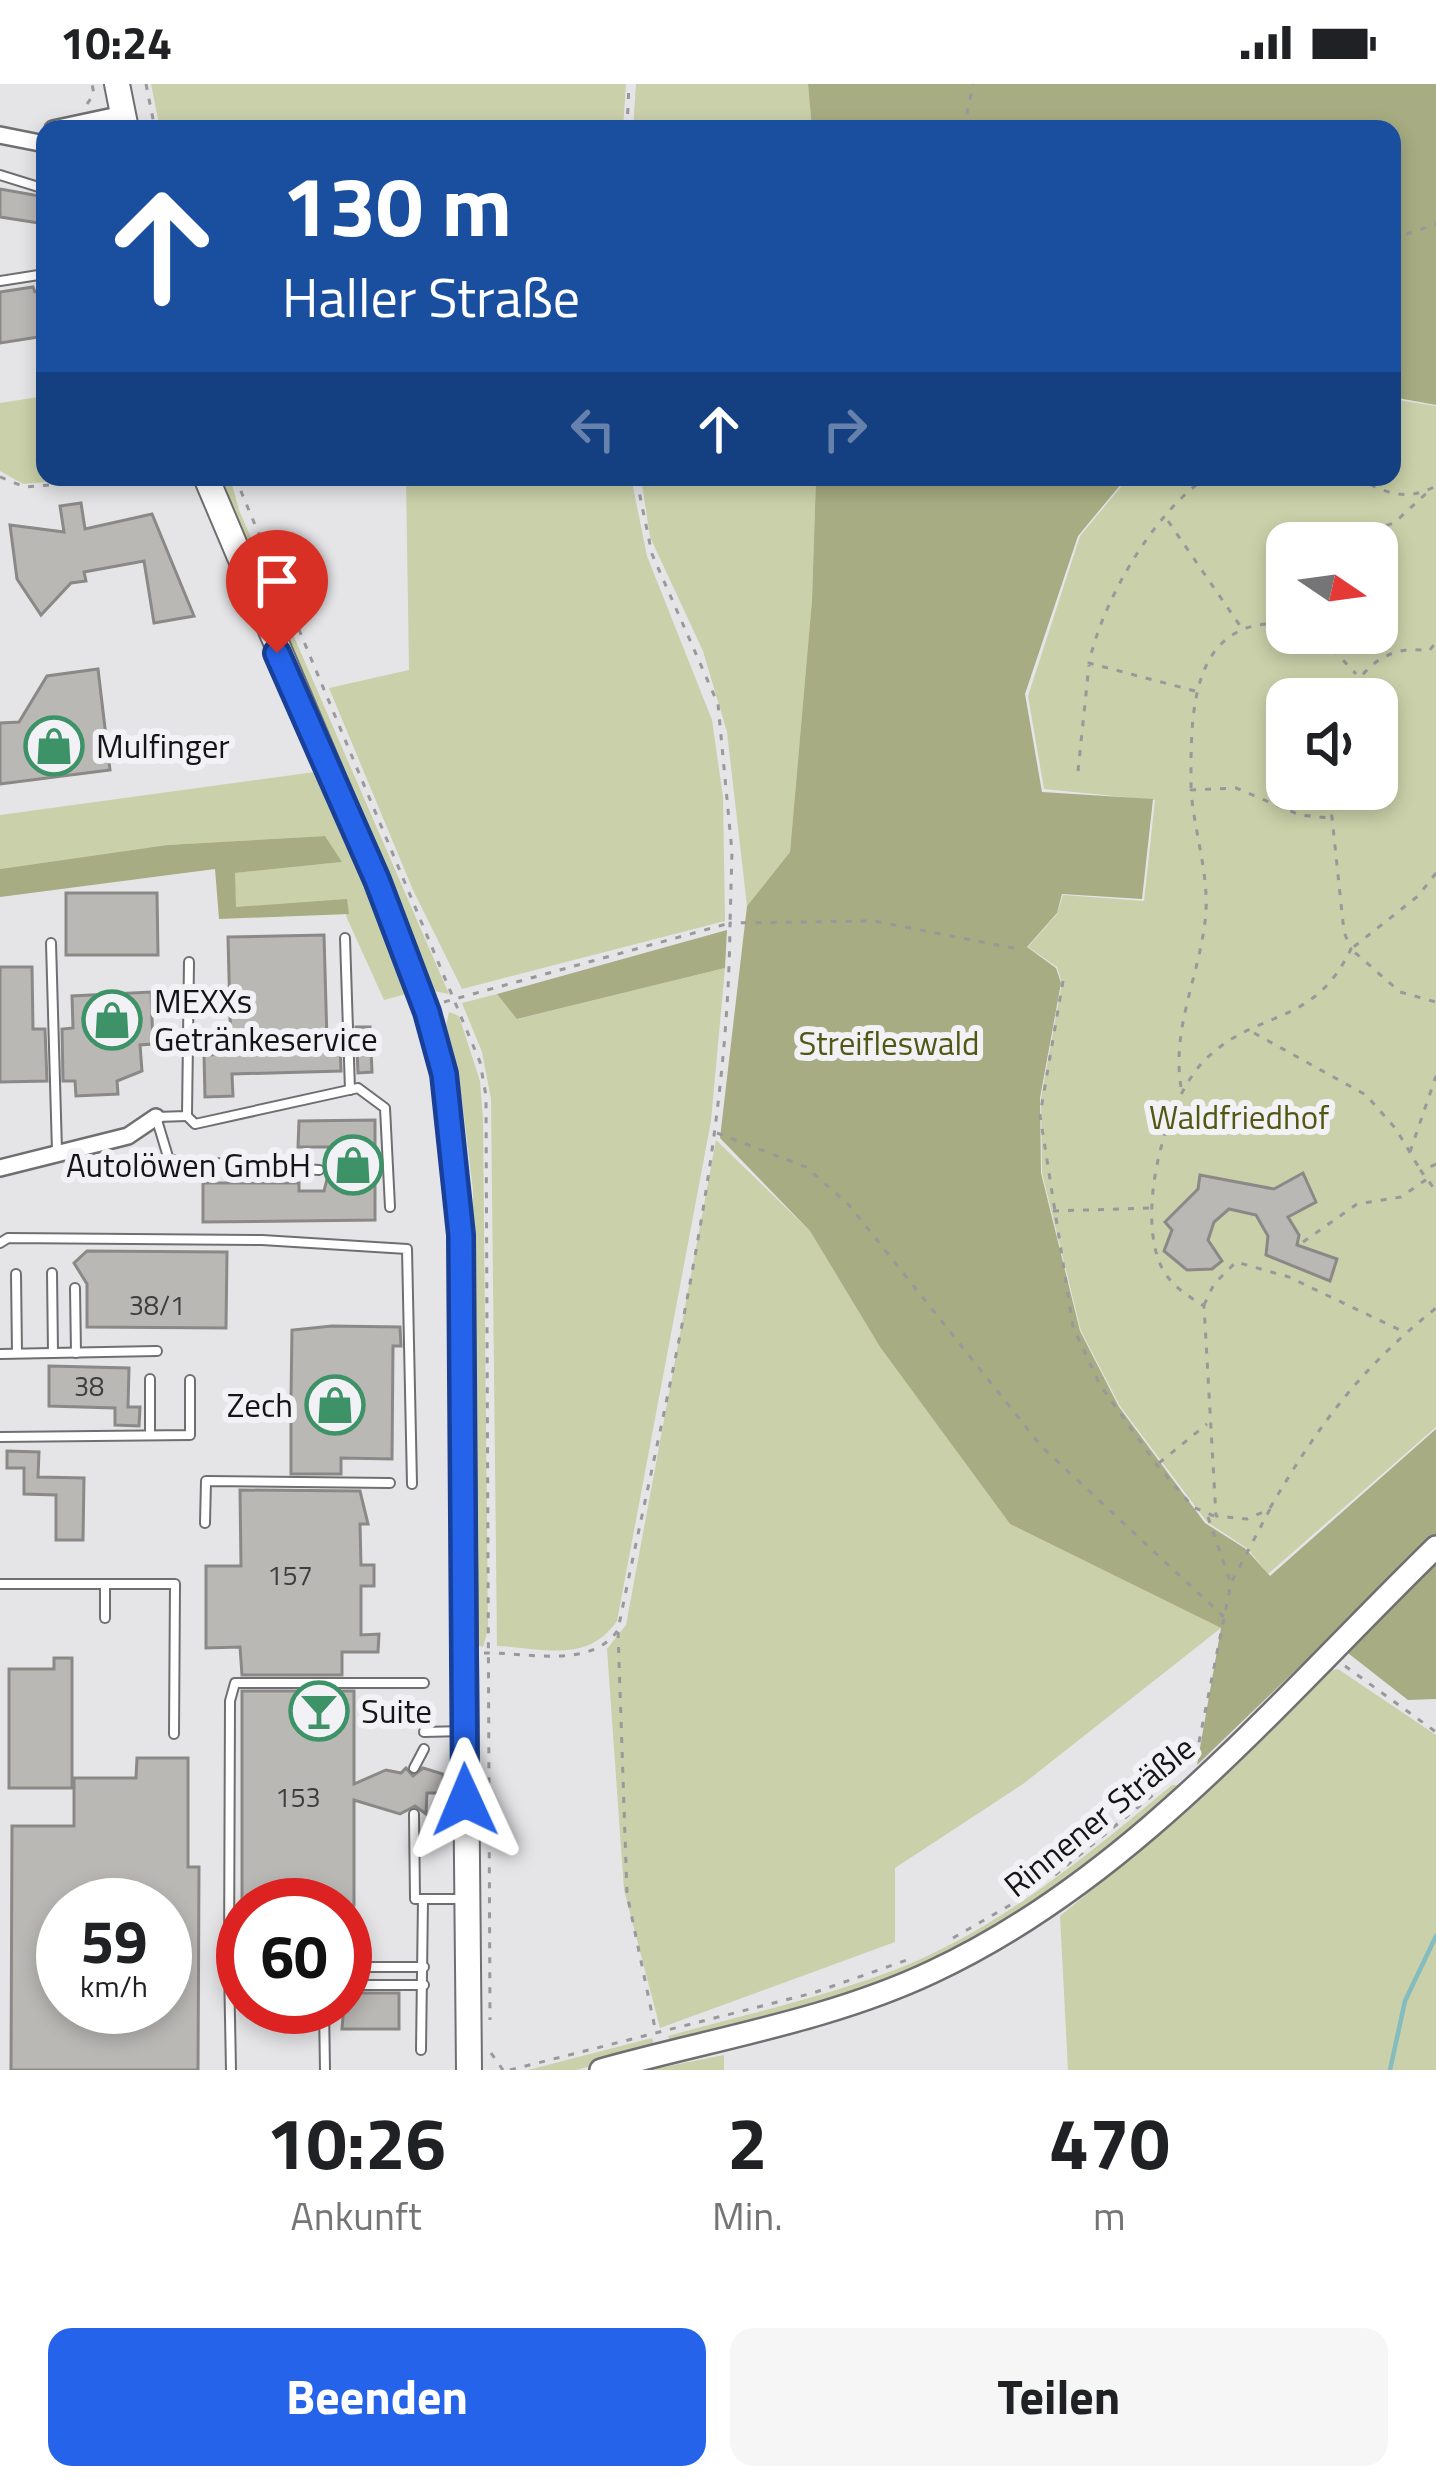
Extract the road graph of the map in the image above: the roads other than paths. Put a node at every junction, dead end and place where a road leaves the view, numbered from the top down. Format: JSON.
{"nodes":[{"id":1,"x":117,"y":84,"type":"edge"},
{"id":2,"x":124,"y":120,"type":"edge"},
{"id":3,"x":0,"y":175,"type":"edge"},
{"id":4,"x":36,"y":186,"type":"edge"},
{"id":5,"x":36,"y":275,"type":"edge"},
{"id":6,"x":0,"y":280,"type":"edge"},
{"id":7,"x":210,"y":486,"type":"edge"},
{"id":8,"x":345,"y":938,"type":"dead end"},
{"id":9,"x":51,"y":943,"type":"dead end"},
{"id":10,"x":189,"y":962,"type":"dead end"},
{"id":11,"x":350,"y":1090,"type":"junction"},
{"id":12,"x":187,"y":1116,"type":"junction"},
{"id":13,"x":156,"y":1117,"type":"junction"},
{"id":14,"x":57,"y":1153,"type":"junction"},
{"id":15,"x":0,"y":1168,"type":"edge"},
{"id":16,"x":319,"y":1170,"type":"dead end"},
{"id":17,"x":390,"y":1207,"type":"dead end"},
{"id":18,"x":0,"y":1243,"type":"edge"},
{"id":19,"x":52,"y":1273,"type":"dead end"},
{"id":20,"x":16,"y":1274,"type":"dead end"},
{"id":21,"x":75,"y":1288,"type":"dead end"},
{"id":22,"x":157,"y":1352,"type":"dead end"},
{"id":23,"x":17,"y":1353,"type":"junction"},
{"id":24,"x":53,"y":1353,"type":"junction"},
{"id":25,"x":76,"y":1353,"type":"junction"},
{"id":26,"x":0,"y":1354,"type":"edge"},
{"id":27,"x":150,"y":1379,"type":"dead end"},
{"id":28,"x":190,"y":1380,"type":"dead end"},
{"id":29,"x":150,"y":1435,"type":"junction"},
{"id":30,"x":0,"y":1437,"type":"edge"},
{"id":31,"x":390,"y":1483,"type":"dead end"},
{"id":32,"x":412,"y":1484,"type":"dead end"},
{"id":33,"x":205,"y":1523,"type":"dead end"},
{"id":34,"x":1436,"y":1547,"type":"edge"},
{"id":35,"x":0,"y":1584,"type":"edge"},
{"id":36,"x":105,"y":1584,"type":"junction"},
{"id":37,"x":105,"y":1618,"type":"dead end"},
{"id":38,"x":424,"y":1683,"type":"dead end"},
{"id":39,"x":464,"y":1731,"type":"junction"},
{"id":40,"x":424,"y":1732,"type":"dead end"},
{"id":41,"x":174,"y":1734,"type":"dead end"},
{"id":42,"x":424,"y":1748,"type":"dead end"},
{"id":43,"x":414,"y":1768,"type":"dead end"},
{"id":44,"x":414,"y":1814,"type":"dead end"},
{"id":45,"x":229,"y":1878,"type":"edge"},
{"id":46,"x":423,"y":1899,"type":"junction"},
{"id":47,"x":467,"y":1899,"type":"junction"},
{"id":48,"x":372,"y":1967,"type":"edge"},
{"id":49,"x":424,"y":1967,"type":"junction"},
{"id":50,"x":424,"y":1984,"type":"junction"},
{"id":51,"x":372,"y":1985,"type":"edge"},
{"id":52,"x":230,"y":2034,"type":"edge"},
{"id":53,"x":325,"y":2034,"type":"edge"},
{"id":54,"x":421,"y":2050,"type":"dead end"},
{"id":55,"x":231,"y":2070,"type":"edge"},
{"id":56,"x":325,"y":2070,"type":"edge"},
{"id":57,"x":469,"y":2070,"type":"edge"},
{"id":58,"x":602,"y":2070,"type":"edge"}],
"edges":[{"from":1,"to":2,"type":"main road"},
{"from":3,"to":4,"type":"lane"},
{"from":5,"to":6,"type":"lane"},
{"from":7,"to":39,"type":"main road"},
{"from":8,"to":11,"type":"lane"},
{"from":9,"to":14,"type":"lane"},
{"from":10,"to":12,"type":"lane"},
{"from":11,"to":12,"type":"lane"},
{"from":11,"to":17,"type":"lane"},
{"from":12,"to":13,"type":"lane"},
{"from":13,"to":14,"type":"street"},
{"from":13,"to":16,"type":"lane"},
{"from":14,"to":15,"type":"street"},
{"from":18,"to":32,"type":"lane"},
{"from":19,"to":24,"type":"lane"},
{"from":20,"to":23,"type":"lane"},
{"from":21,"to":25,"type":"lane"},
{"from":22,"to":25,"type":"lane"},
{"from":23,"to":24,"type":"lane"},
{"from":23,"to":26,"type":"lane"},
{"from":24,"to":25,"type":"lane"},
{"from":27,"to":29,"type":"lane"},
{"from":28,"to":29,"type":"lane"},
{"from":29,"to":30,"type":"lane"},
{"from":31,"to":33,"type":"lane"},
{"from":34,"to":58,"type":"street","name":"Rinnener Sträßle"},
{"from":35,"to":36,"type":"lane"},
{"from":36,"to":37,"type":"lane"},
{"from":36,"to":41,"type":"lane"},
{"from":38,"to":45,"type":"lane"},
{"from":39,"to":40,"type":"lane"},
{"from":39,"to":47,"type":"main road"},
{"from":42,"to":43,"type":"lane"},
{"from":44,"to":46,"type":"lane"},
{"from":46,"to":47,"type":"lane"},
{"from":46,"to":49,"type":"lane"},
{"from":47,"to":57,"type":"main road"},
{"from":48,"to":49,"type":"lane"},
{"from":49,"to":50,"type":"lane"},
{"from":50,"to":51,"type":"lane"},
{"from":50,"to":54,"type":"lane"},
{"from":52,"to":55,"type":"lane"},
{"from":53,"to":56,"type":"lane"}]}
